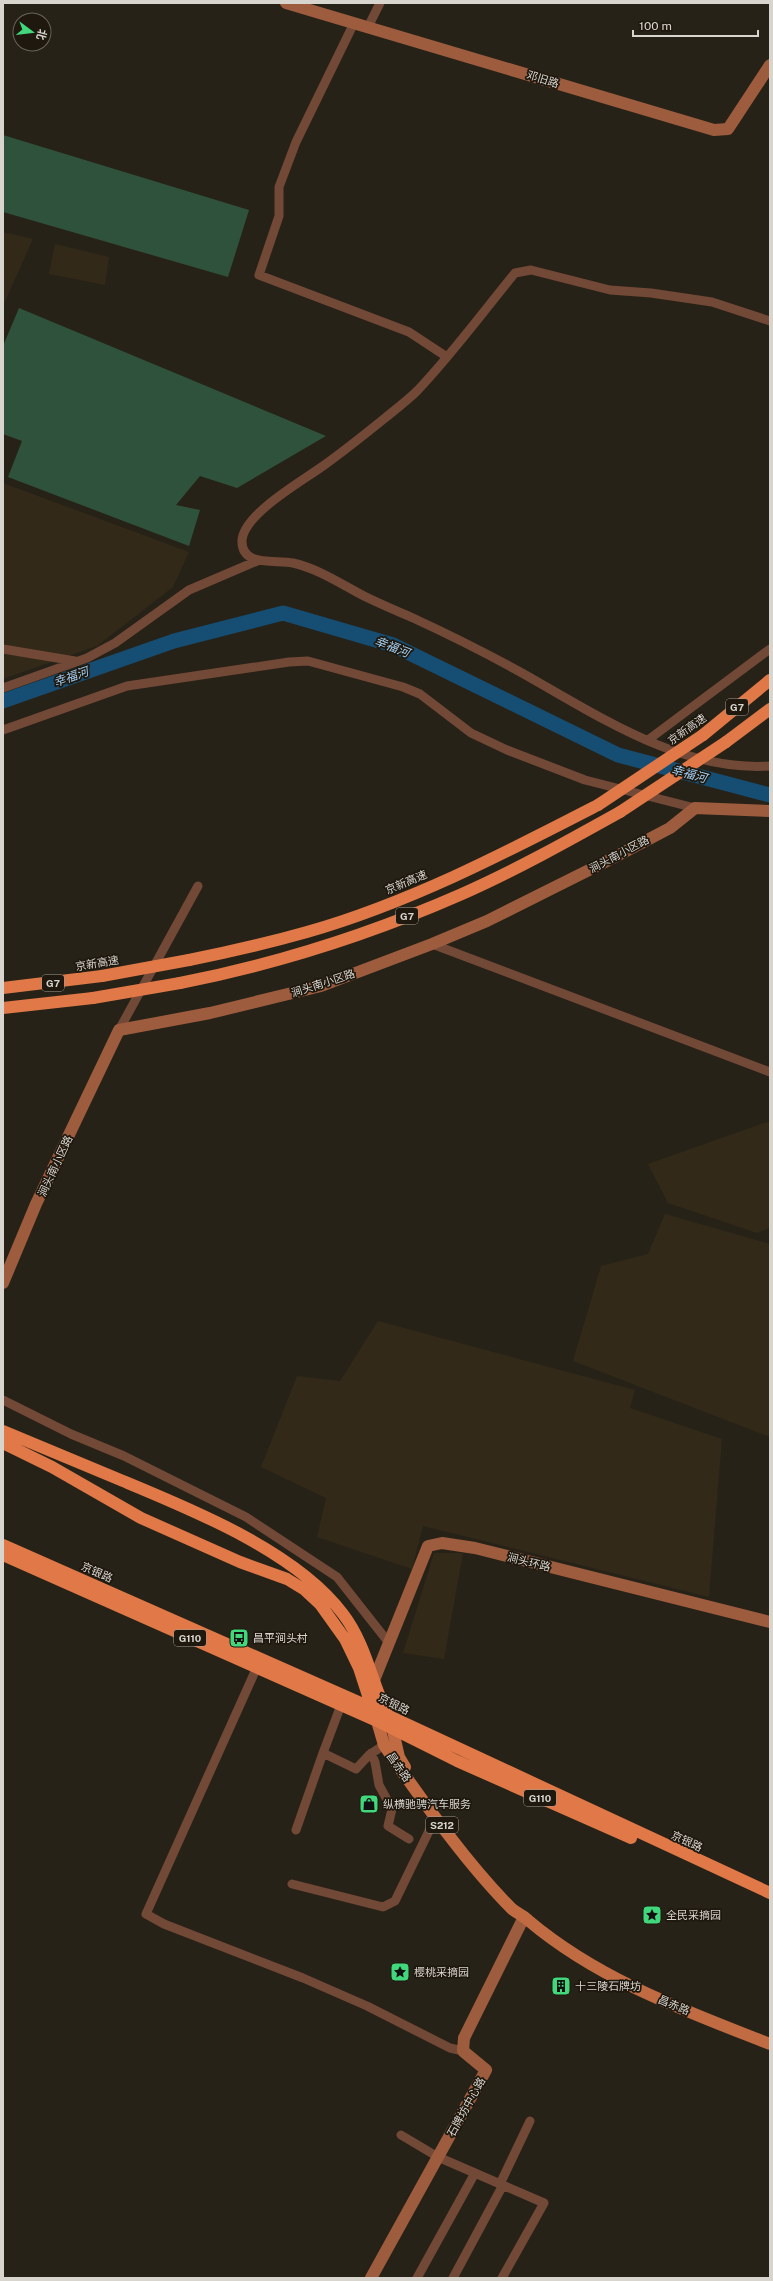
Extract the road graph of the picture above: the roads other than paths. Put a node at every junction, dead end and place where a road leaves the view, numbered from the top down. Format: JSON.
{"nodes":[{"id":1,"x":286,"y":3,"type":"edge"},
{"id":2,"x":380,"y":3,"type":"edge"},
{"id":3,"x":354,"y":23,"type":"junction"},
{"id":4,"x":368,"y":27,"type":"junction"},
{"id":5,"x":770,"y":66,"type":"edge"},
{"id":6,"x":770,"y":321,"type":"edge"},
{"id":7,"x":447,"y":357,"type":"junction"},
{"id":8,"x":257,"y":561,"type":"junction"},
{"id":9,"x":3,"y":649,"type":"edge"},
{"id":10,"x":770,"y":649,"type":"edge"},
{"id":11,"x":77,"y":661,"type":"junction"},
{"id":12,"x":770,"y":680,"type":"edge"},
{"id":13,"x":3,"y":688,"type":"edge"},
{"id":14,"x":770,"y":709,"type":"edge"},
{"id":15,"x":3,"y":730,"type":"edge"},
{"id":16,"x":648,"y":740,"type":"junction"},
{"id":17,"x":770,"y":766,"type":"edge"},
{"id":18,"x":695,"y":808,"type":"junction"},
{"id":19,"x":770,"y":811,"type":"edge"},
{"id":20,"x":198,"y":886,"type":"dead end"},
{"id":21,"x":432,"y":944,"type":"junction"},
{"id":22,"x":3,"y":988,"type":"edge"},
{"id":23,"x":3,"y":1008,"type":"edge"},
{"id":24,"x":119,"y":1030,"type":"junction"},
{"id":25,"x":770,"y":1072,"type":"edge"},
{"id":26,"x":3,"y":1283,"type":"edge"},
{"id":27,"x":3,"y":1400,"type":"edge"},
{"id":28,"x":3,"y":1431,"type":"edge"},
{"id":29,"x":3,"y":1443,"type":"edge"},
{"id":30,"x":3,"y":1545,"type":"edge"},
{"id":31,"x":3,"y":1555,"type":"edge"},
{"id":32,"x":770,"y":1622,"type":"edge"},
{"id":33,"x":389,"y":1643,"type":"junction"},
{"id":34,"x":257,"y":1667,"type":"junction"},
{"id":35,"x":374,"y":1680,"type":"junction"},
{"id":36,"x":341,"y":1705,"type":"junction"},
{"id":37,"x":372,"y":1708,"type":"junction"},
{"id":38,"x":383,"y":1718,"type":"junction"},
{"id":39,"x":393,"y":1729,"type":"junction"},
{"id":40,"x":384,"y":1745,"type":"junction"},
{"id":41,"x":371,"y":1752,"type":"junction"},
{"id":42,"x":323,"y":1753,"type":"junction"},
{"id":43,"x":440,"y":1823,"type":"junction"},
{"id":44,"x":296,"y":1830,"type":"dead end"},
{"id":45,"x":409,"y":1839,"type":"dead end"},
{"id":46,"x":704,"y":1868,"type":"junction"},
{"id":47,"x":729,"y":1878,"type":"junction"},
{"id":48,"x":292,"y":1884,"type":"dead end"},
{"id":49,"x":770,"y":1893,"type":"edge"},
{"id":50,"x":770,"y":1900,"type":"edge"},
{"id":51,"x":524,"y":1917,"type":"junction"},
{"id":52,"x":770,"y":2044,"type":"edge"},
{"id":53,"x":463,"y":2051,"type":"junction"},
{"id":54,"x":530,"y":2121,"type":"dead end"},
{"id":55,"x":401,"y":2135,"type":"dead end"},
{"id":56,"x":438,"y":2157,"type":"junction"},
{"id":57,"x":475,"y":2173,"type":"junction"},
{"id":58,"x":501,"y":2185,"type":"junction"},
{"id":59,"x":371,"y":2278,"type":"edge"},
{"id":60,"x":417,"y":2278,"type":"edge"},
{"id":61,"x":454,"y":2278,"type":"edge"},
{"id":62,"x":502,"y":2278,"type":"edge"}],
"edges":[{"from":1,"to":3,"type":"street","name":"邓旧路"},
{"from":2,"to":4,"type":"street"},
{"from":3,"to":4,"type":"street","name":"邓旧路"},
{"from":3,"to":7,"type":"street"},
{"from":4,"to":5,"type":"street","name":"邓旧路"},
{"from":6,"to":7,"type":"street"},
{"from":7,"to":8,"type":"street"},
{"from":8,"to":11,"type":"street"},
{"from":8,"to":16,"type":"street"},
{"from":9,"to":11,"type":"street"},
{"from":10,"to":16,"type":"street"},
{"from":11,"to":13,"type":"street"},
{"from":12,"to":22,"type":"highway","name":"京新高速","number":"G7","bridge":true},
{"from":14,"to":23,"type":"highway","number":"G7","bridge":true},
{"from":15,"to":18,"type":"street"},
{"from":16,"to":17,"type":"street"},
{"from":18,"to":19,"type":"street"},
{"from":18,"to":21,"type":"street","name":"涧头南小区路"},
{"from":20,"to":24,"type":"street"},
{"from":21,"to":24,"type":"street","name":"涧头南小区路"},
{"from":21,"to":25,"type":"street"},
{"from":24,"to":26,"type":"street","name":"涧头南小区路"},
{"from":27,"to":33,"type":"street"},
{"from":28,"to":35,"type":"highway"},
{"from":29,"to":37,"type":"highway"},
{"from":30,"to":37,"type":"highway","name":"京银路","number":"G110"},
{"from":31,"to":34,"type":"highway","name":"京银路","number":"G110"},
{"from":32,"to":33,"type":"street","name":"涧头环路"},
{"from":33,"to":35,"type":"street","name":"涧头环路"},
{"from":34,"to":36,"type":"highway","name":"京银路","number":"G110"},
{"from":34,"to":53,"type":"street"},
{"from":35,"to":38,"type":"highway"},
{"from":36,"to":38,"type":"highway","name":"京银路","number":"G110"},
{"from":36,"to":42,"type":"street"},
{"from":37,"to":38,"type":"main road","name":"昌赤路"},
{"from":38,"to":39,"type":"highway","name":"京银路","number":"G110"},
{"from":38,"to":40,"type":"main road","name":"昌赤路","number":"S212"},
{"from":38,"to":46,"type":"highway","name":"京银路","number":"G110"},
{"from":39,"to":46,"type":"highway","name":"京银路","number":"G110"},
{"from":39,"to":51,"type":"main road","name":"昌赤路","number":"S212"},
{"from":40,"to":41,"type":"street"},
{"from":40,"to":43,"type":"main road","name":"昌赤路","number":"S212"},
{"from":41,"to":42,"type":"street"},
{"from":41,"to":45,"type":"street"},
{"from":42,"to":44,"type":"street"},
{"from":43,"to":48,"type":"street"},
{"from":43,"to":51,"type":"main road","name":"昌赤路","number":"S212"},
{"from":46,"to":47,"type":"highway","name":"京银路","number":"G110"},
{"from":47,"to":49,"type":"highway","name":"京银路","number":"G110"},
{"from":47,"to":50,"type":"highway","name":"京银路","number":"G110"},
{"from":51,"to":52,"type":"main road","name":"昌赤路","number":"S212"},
{"from":51,"to":53,"type":"street"},
{"from":53,"to":56,"type":"street","name":"石牌坊中心路"},
{"from":54,"to":58,"type":"street"},
{"from":55,"to":56,"type":"street"},
{"from":56,"to":57,"type":"street"},
{"from":56,"to":59,"type":"street","name":"石牌坊中心路"},
{"from":57,"to":58,"type":"street"},
{"from":57,"to":60,"type":"street"},
{"from":58,"to":61,"type":"street"},
{"from":58,"to":62,"type":"street"}]}
